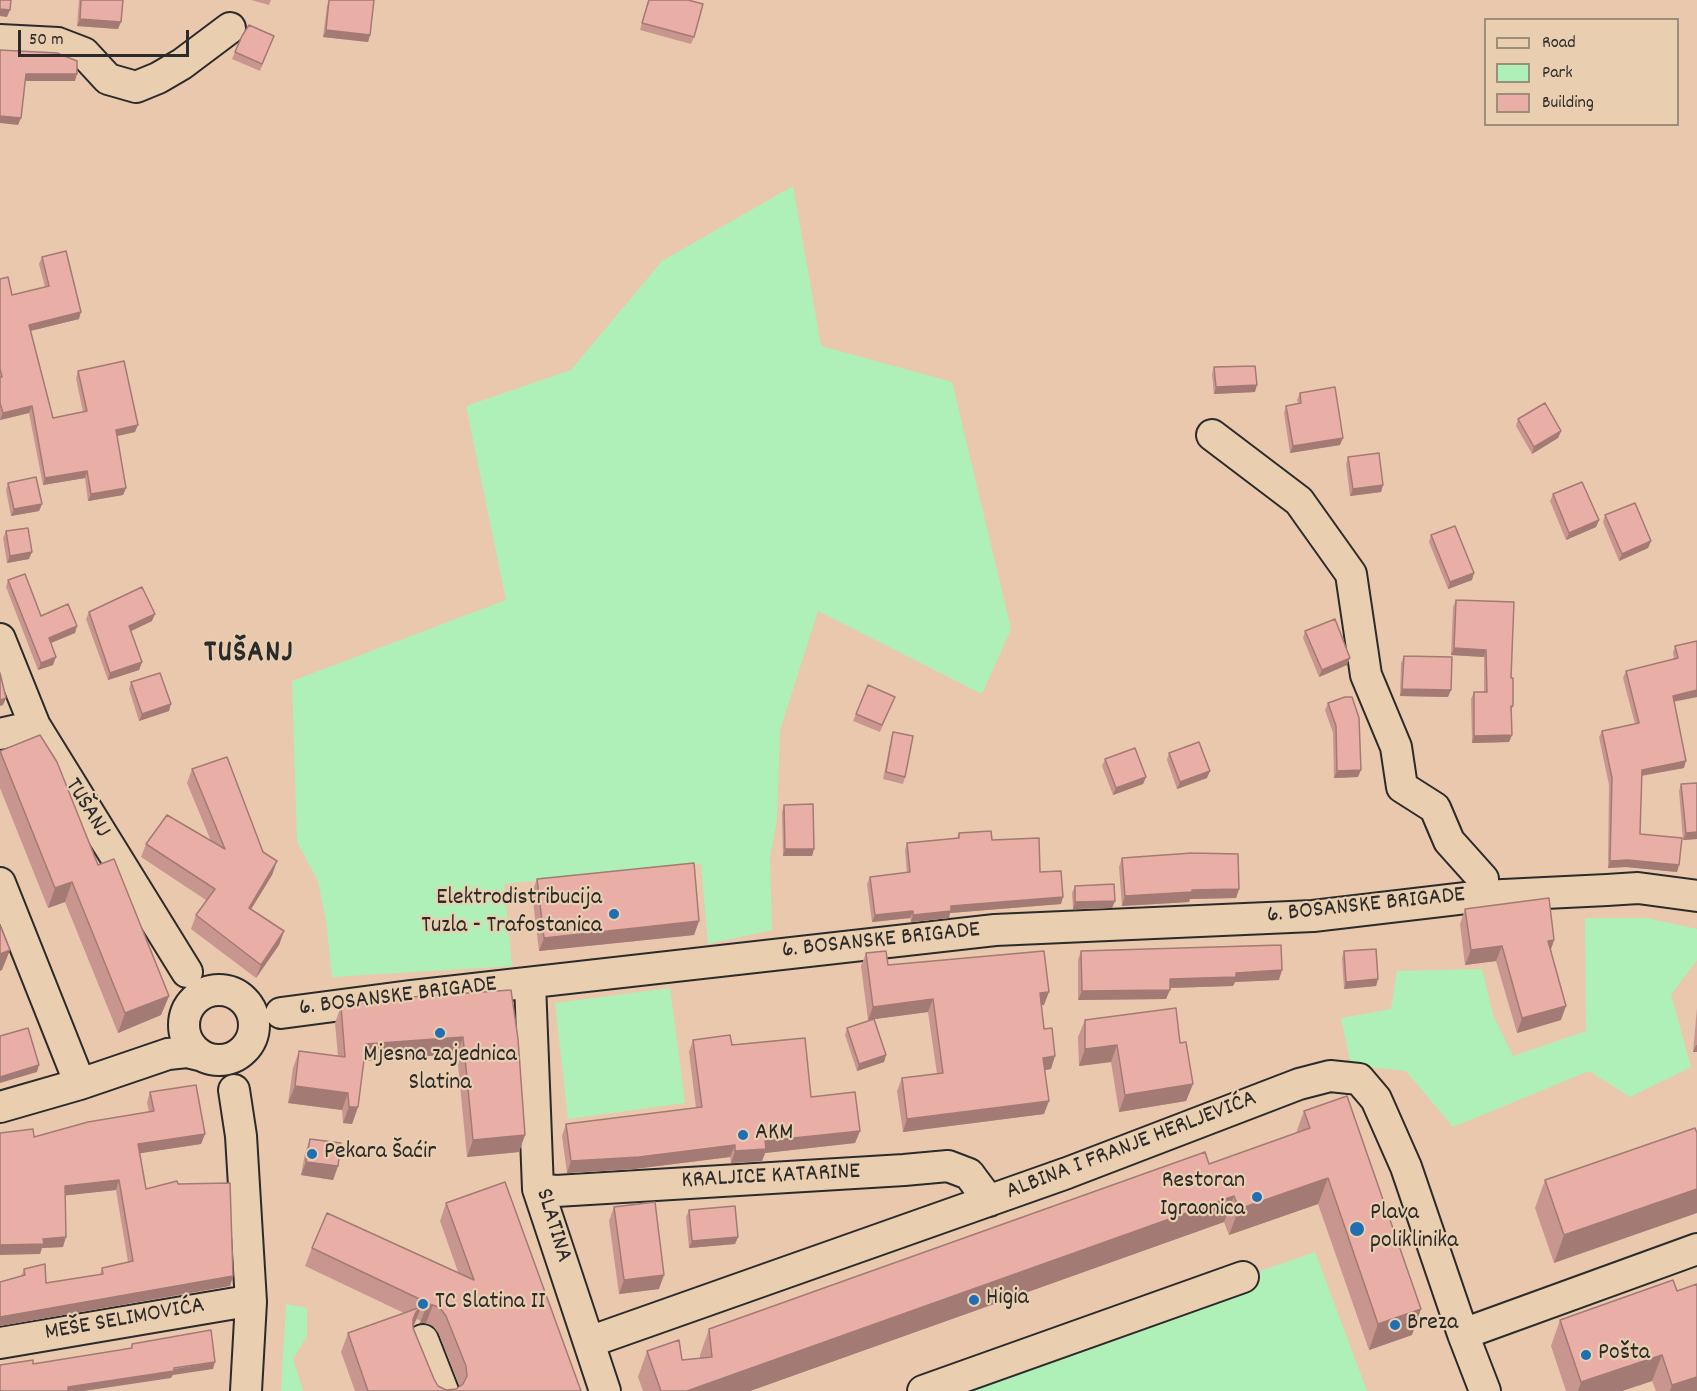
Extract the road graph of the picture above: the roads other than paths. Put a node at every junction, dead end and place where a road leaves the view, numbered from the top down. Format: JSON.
{"nodes":[{"id":1,"x":230,"y":28,"type":"dead end"},
{"id":2,"x":0,"y":40,"type":"edge"},
{"id":3,"x":1212,"y":435,"type":"dead end"},
{"id":4,"x":0,"y":639,"type":"edge"},
{"id":5,"x":35,"y":726,"type":"junction"},
{"id":6,"x":0,"y":734,"type":"edge"},
{"id":7,"x":0,"y":883,"type":"edge"},
{"id":8,"x":1484,"y":896,"type":"junction"},
{"id":9,"x":1697,"y":896,"type":"edge"},
{"id":10,"x":187,"y":972,"type":"junction"},
{"id":11,"x":530,"y":982,"type":"junction"},
{"id":12,"x":217,"y":990,"type":"junction"},
{"id":13,"x":247,"y":1003,"type":"junction"},
{"id":14,"x":189,"y":1006,"type":"junction"},
{"id":15,"x":281,"y":1013,"type":"junction"},
{"id":16,"x":247,"y":1044,"type":"junction"},
{"id":17,"x":204,"y":1058,"type":"junction"},
{"id":18,"x":80,"y":1084,"type":"junction"},
{"id":19,"x":234,"y":1090,"type":"junction"},
{"id":20,"x":0,"y":1107,"type":"edge"},
{"id":21,"x":538,"y":1189,"type":"junction"},
{"id":22,"x":989,"y":1201,"type":"junction"},
{"id":23,"x":1697,"y":1249,"type":"edge"},
{"id":24,"x":1243,"y":1277,"type":"dead end"},
{"id":25,"x":251,"y":1302,"type":"junction"},
{"id":26,"x":1463,"y":1334,"type":"junction"},
{"id":27,"x":423,"y":1340,"type":"dead end"},
{"id":28,"x":589,"y":1342,"type":"junction"},
{"id":29,"x":0,"y":1343,"type":"edge"},
{"id":30,"x":246,"y":1391,"type":"edge"},
{"id":31,"x":443,"y":1391,"type":"edge"},
{"id":32,"x":605,"y":1391,"type":"edge"},
{"id":33,"x":923,"y":1391,"type":"edge"},
{"id":34,"x":1485,"y":1391,"type":"edge"}],
"edges":[{"from":1,"to":2,"type":"street"},
{"from":3,"to":8,"type":"street","name":"6. BOSANSKE BRIGADE"},
{"from":4,"to":5,"type":"street","name":"TUŠANJ"},
{"from":5,"to":6,"type":"street"},
{"from":5,"to":10,"type":"street","name":"TUŠANJ"},
{"from":7,"to":18,"type":"street"},
{"from":8,"to":9,"type":"street","name":"6. BOSANSKE BRIGADE"},
{"from":8,"to":11,"type":"street","name":"6. BOSANSKE BRIGADE"},
{"from":10,"to":12,"type":"street"},
{"from":10,"to":14,"type":"street"},
{"from":11,"to":15,"type":"street","name":"6. BOSANSKE BRIGADE"},
{"from":11,"to":21,"type":"street","name":"SLATINA"},
{"from":12,"to":13,"type":"street"},
{"from":12,"to":14,"type":"street"},
{"from":13,"to":15,"type":"street"},
{"from":13,"to":16,"type":"street"},
{"from":14,"to":17,"type":"street"},
{"from":15,"to":16,"type":"street"},
{"from":16,"to":17,"type":"street"},
{"from":16,"to":19,"type":"street"},
{"from":17,"to":18,"type":"street"},
{"from":17,"to":19,"type":"street"},
{"from":18,"to":20,"type":"street"},
{"from":19,"to":25,"type":"street"},
{"from":21,"to":22,"type":"street","name":"KRALJICE KATARINE"},
{"from":21,"to":28,"type":"street","name":"SLATINA"},
{"from":22,"to":26,"type":"street","name":"ALBINA I FRANJE HERLJEVIĆA"},
{"from":22,"to":28,"type":"street","name":"ALBINA I FRANJE HERLJEVIĆA"},
{"from":23,"to":26,"type":"street"},
{"from":24,"to":33,"type":"street"},
{"from":25,"to":29,"type":"street","name":"MEŠE SELIMOVIĆA"},
{"from":25,"to":30,"type":"street"},
{"from":26,"to":34,"type":"street","name":"ALBINA I FRANJE HERLJEVIĆA"},
{"from":27,"to":31,"type":"street"},
{"from":28,"to":32,"type":"street","name":"SLATINA"}]}
